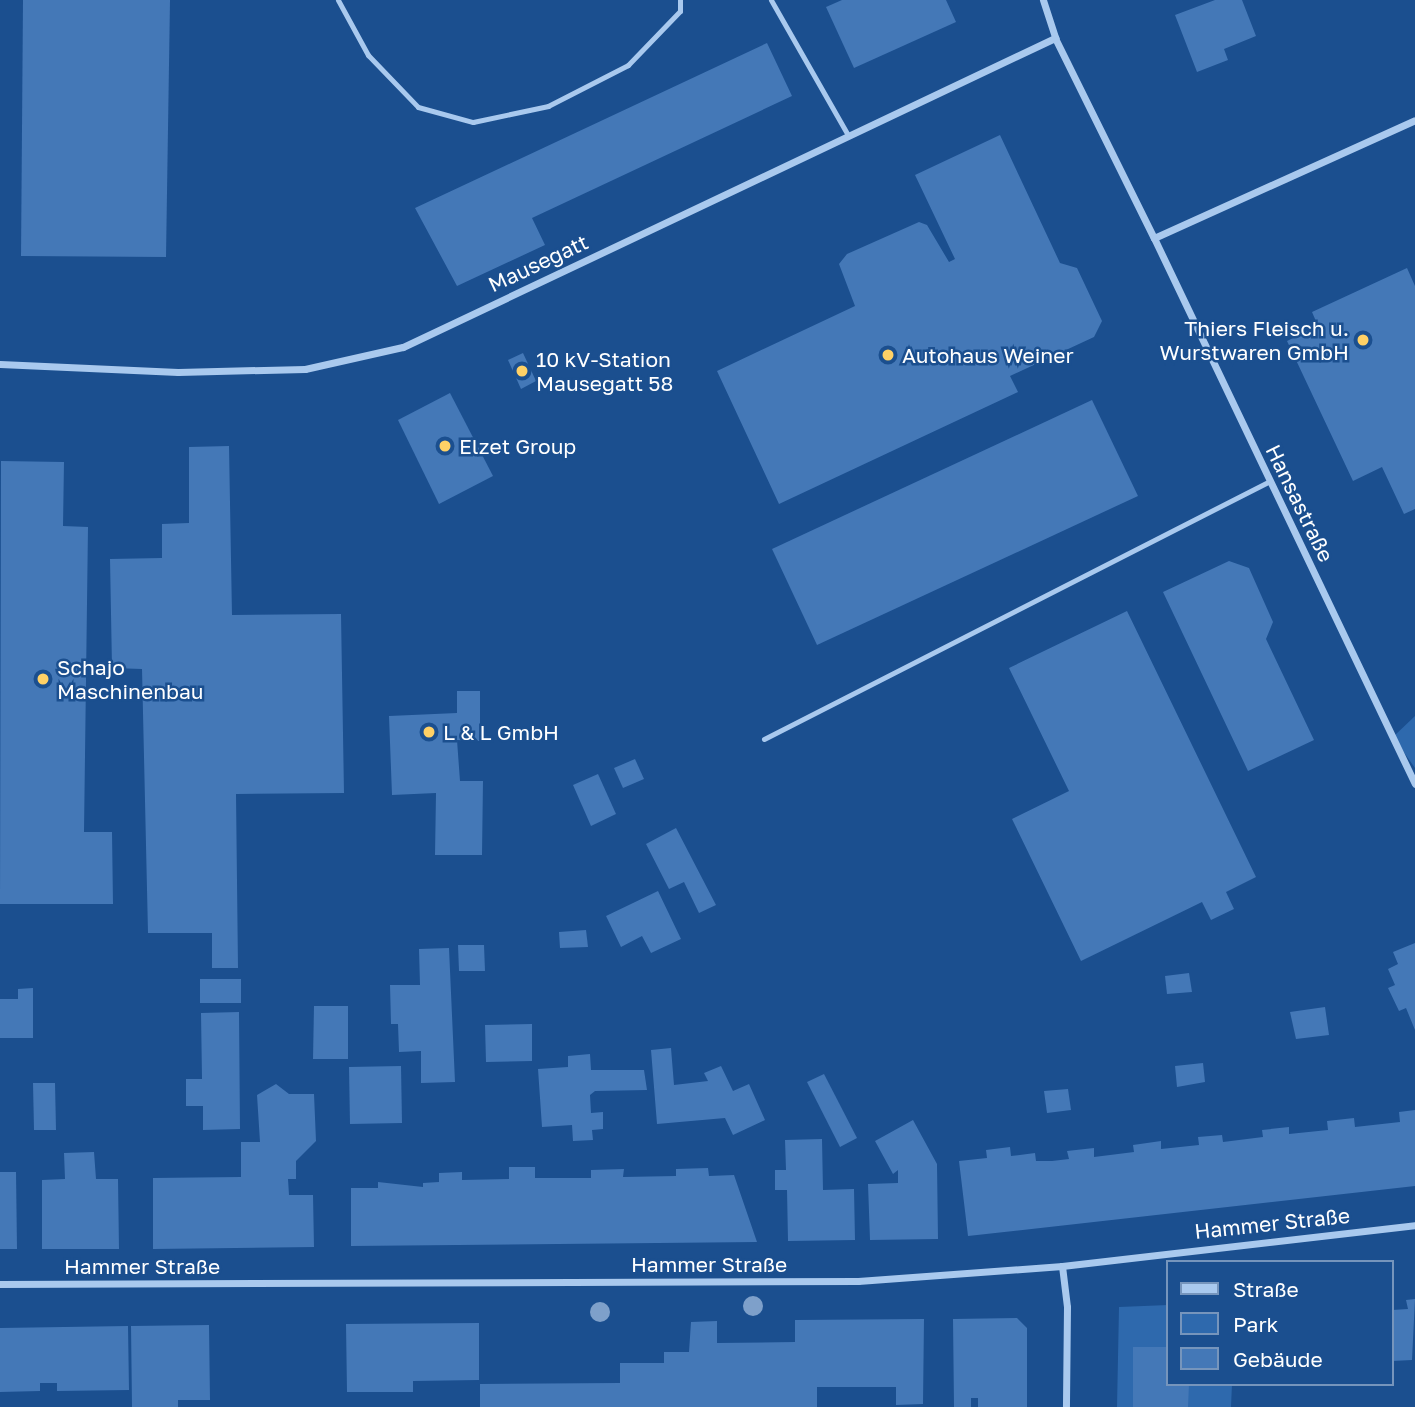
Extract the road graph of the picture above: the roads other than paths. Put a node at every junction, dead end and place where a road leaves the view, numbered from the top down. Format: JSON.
{"nodes":[{"id":1,"x":338,"y":0,"type":"edge"},
{"id":2,"x":680,"y":0,"type":"edge"},
{"id":3,"x":771,"y":0,"type":"edge"},
{"id":4,"x":1043,"y":0,"type":"edge"},
{"id":5,"x":1055,"y":38,"type":"junction"},
{"id":6,"x":1415,"y":120,"type":"edge"},
{"id":7,"x":848,"y":135,"type":"junction"},
{"id":8,"x":1154,"y":238,"type":"junction"},
{"id":9,"x":0,"y":364,"type":"edge"},
{"id":10,"x":1270,"y":481,"type":"junction"},
{"id":11,"x":764,"y":739,"type":"dead end"},
{"id":12,"x":1415,"y":784,"type":"edge"},
{"id":13,"x":1415,"y":1225,"type":"edge"},
{"id":14,"x":1062,"y":1266,"type":"junction"},
{"id":15,"x":0,"y":1284,"type":"edge"},
{"id":16,"x":1066,"y":1407,"type":"edge"}],
"edges":[{"from":1,"to":2,"type":"lane"},
{"from":3,"to":7,"type":"lane"},
{"from":4,"to":5,"type":"street","name":"Hansastraße"},
{"from":5,"to":7,"type":"street","name":"Mausegatt"},
{"from":5,"to":8,"type":"street","name":"Hansastraße"},
{"from":6,"to":8,"type":"street"},
{"from":7,"to":9,"type":"street","name":"Mausegatt"},
{"from":8,"to":10,"type":"street","name":"Hansastraße"},
{"from":10,"to":11,"type":"lane"},
{"from":10,"to":12,"type":"street","name":"Hansastraße"},
{"from":13,"to":14,"type":"street","name":"Hammer Straße"},
{"from":14,"to":15,"type":"street","name":"Hammer Straße"},
{"from":14,"to":16,"type":"street"}]}
